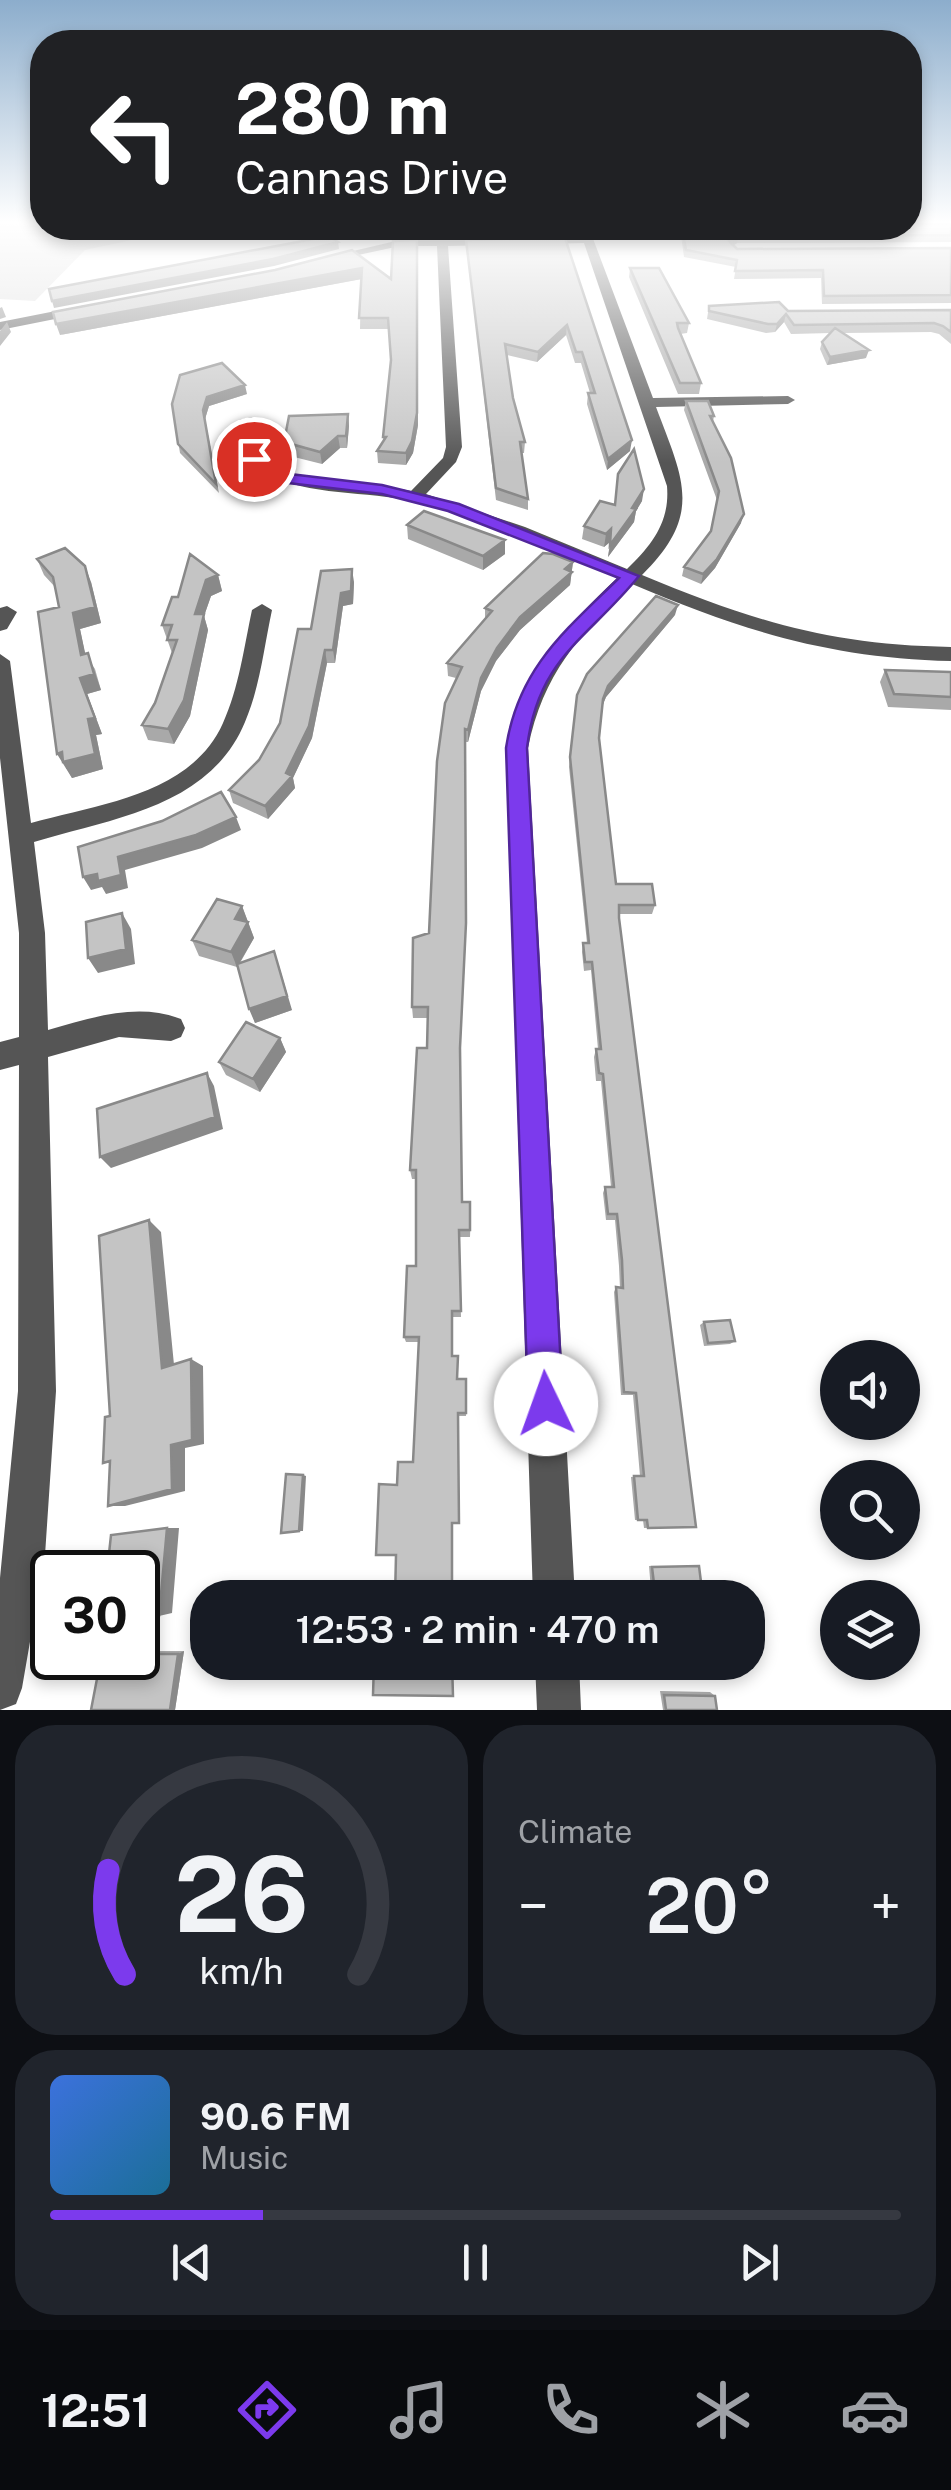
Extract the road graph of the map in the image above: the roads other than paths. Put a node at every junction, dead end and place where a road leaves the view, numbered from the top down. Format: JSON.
{"nodes":[{"id":1,"x":446,"y":304,"type":"edge"},
{"id":2,"x":612,"y":304,"type":"edge"},
{"id":3,"x":106,"y":306,"type":"edge"},
{"id":4,"x":0,"y":326,"type":"edge"},
{"id":5,"x":788,"y":400,"type":"dead end"},
{"id":6,"x":648,"y":403,"type":"junction"},
{"id":7,"x":247,"y":420,"type":"dead end"},
{"id":8,"x":415,"y":496,"type":"junction"},
{"id":9,"x":630,"y":576,"type":"junction"},
{"id":10,"x":262,"y":610,"type":"dead end"},
{"id":11,"x":951,"y":654,"type":"edge"},
{"id":12,"x":0,"y":662,"type":"edge"},
{"id":13,"x":20,"y":836,"type":"junction"},
{"id":14,"x":171,"y":1028,"type":"dead end"},
{"id":15,"x":33,"y":1047,"type":"junction"},
{"id":16,"x":0,"y":1056,"type":"edge"},
{"id":17,"x":553,"y":1580,"type":"edge"},
{"id":18,"x":558,"y":1680,"type":"edge"},
{"id":19,"x":0,"y":1688,"type":"edge"},
{"id":20,"x":559,"y":1710,"type":"edge"}],
"edges":[{"from":1,"to":8,"type":"street"},
{"from":2,"to":6,"type":"street"},
{"from":3,"to":4,"type":"street"},
{"from":5,"to":6,"type":"street"},
{"from":6,"to":9,"type":"street"},
{"from":7,"to":8,"type":"street"},
{"from":8,"to":9,"type":"street"},
{"from":9,"to":11,"type":"street"},
{"from":9,"to":17,"type":"street"},
{"from":10,"to":13,"type":"street"},
{"from":12,"to":13,"type":"street"},
{"from":13,"to":15,"type":"street"},
{"from":14,"to":15,"type":"street"},
{"from":15,"to":16,"type":"street"},
{"from":15,"to":19,"type":"street"},
{"from":18,"to":20,"type":"street"}]}
